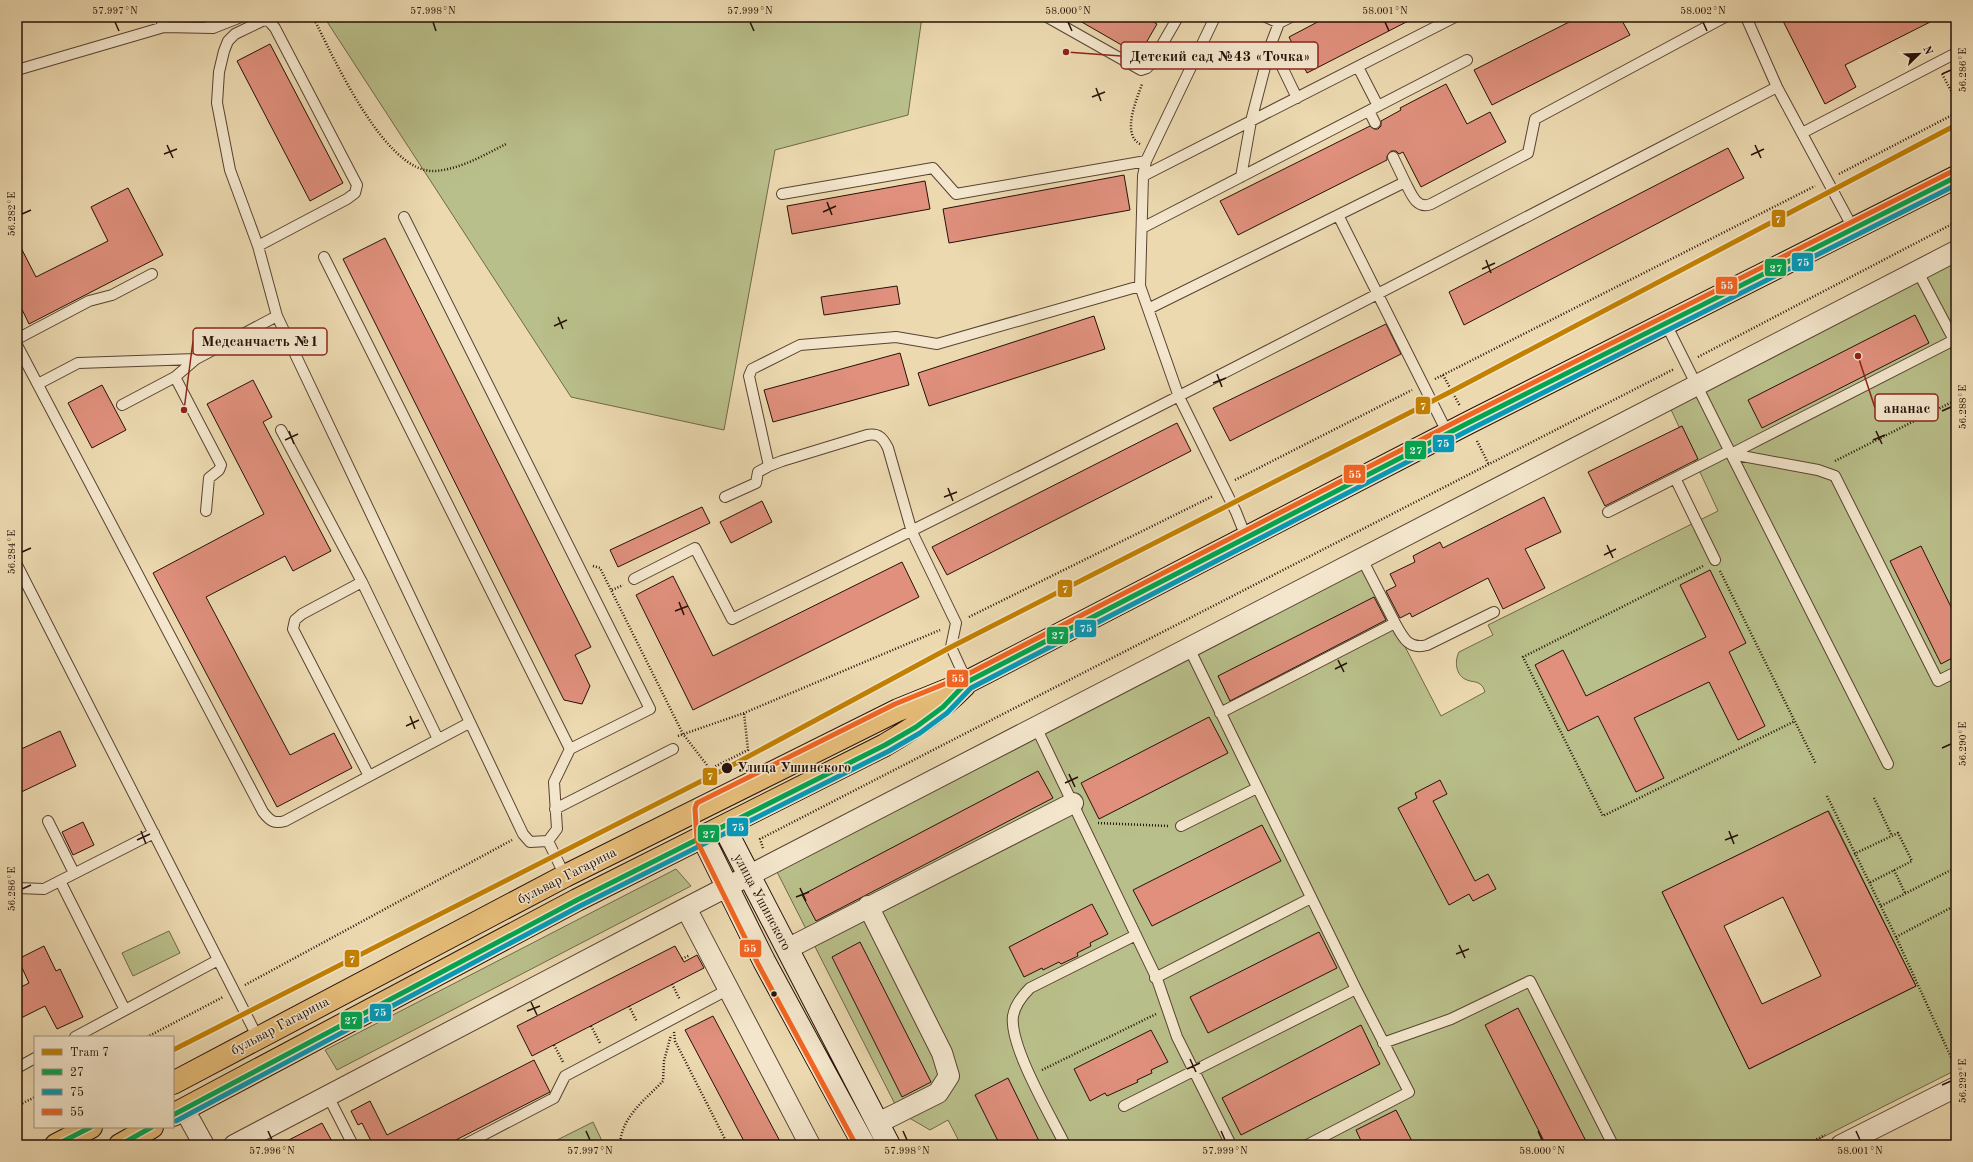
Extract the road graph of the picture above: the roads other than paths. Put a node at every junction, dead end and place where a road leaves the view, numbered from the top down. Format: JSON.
{"nodes":[{"id":1,"x":209,"y":17,"type":"edge"},
{"id":2,"x":241,"y":17,"type":"edge"},
{"id":3,"x":1047,"y":17,"type":"edge"},
{"id":4,"x":1215,"y":17,"type":"edge"},
{"id":5,"x":1266,"y":17,"type":"edge"},
{"id":6,"x":1291,"y":17,"type":"edge"},
{"id":7,"x":1455,"y":17,"type":"edge"},
{"id":8,"x":1725,"y":17,"type":"edge"},
{"id":9,"x":1746,"y":17,"type":"edge"},
{"id":10,"x":1175,"y":18,"type":"edge"},
{"id":11,"x":1280,"y":20,"type":"edge"},
{"id":12,"x":162,"y":22,"type":"edge"},
{"id":13,"x":212,"y":28,"type":"junction"},
{"id":14,"x":1271,"y":44,"type":"junction"},
{"id":15,"x":1956,"y":53,"type":"edge"},
{"id":16,"x":1467,"y":60,"type":"dead end"},
{"id":17,"x":1358,"y":66,"type":"junction"},
{"id":18,"x":17,"y":70,"type":"edge"},
{"id":19,"x":1777,"y":87,"type":"junction"},
{"id":20,"x":1296,"y":98,"type":"junction"},
{"id":21,"x":1378,"y":106,"type":"junction"},
{"id":22,"x":1369,"y":111,"type":"junction"},
{"id":23,"x":1251,"y":121,"type":"junction"},
{"id":24,"x":1375,"y":124,"type":"dead end"},
{"id":25,"x":1802,"y":133,"type":"junction"},
{"id":26,"x":1393,"y":158,"type":"dead end"},
{"id":27,"x":1146,"y":161,"type":"junction"},
{"id":28,"x":1143,"y":176,"type":"junction"},
{"id":29,"x":1240,"y":177,"type":"junction"},
{"id":30,"x":1956,"y":177,"type":"edge"},
{"id":31,"x":1406,"y":182,"type":"junction"},
{"id":32,"x":782,"y":194,"type":"dead end"},
{"id":33,"x":1338,"y":215,"type":"junction"},
{"id":34,"x":404,"y":217,"type":"dead end"},
{"id":35,"x":1142,"y":228,"type":"junction"},
{"id":36,"x":1854,"y":230,"type":"junction"},
{"id":37,"x":258,"y":246,"type":"junction"},
{"id":38,"x":1956,"y":251,"type":"edge"},
{"id":39,"x":324,"y":257,"type":"dead end"},
{"id":40,"x":1918,"y":272,"type":"junction"},
{"id":41,"x":152,"y":274,"type":"dead end"},
{"id":42,"x":1140,"y":286,"type":"junction"},
{"id":43,"x":1378,"y":294,"type":"junction"},
{"id":44,"x":1148,"y":309,"type":"junction"},
{"id":45,"x":277,"y":316,"type":"junction"},
{"id":46,"x":1666,"y":324,"type":"junction"},
{"id":47,"x":17,"y":339,"type":"edge"},
{"id":48,"x":1955,"y":341,"type":"edge"},
{"id":49,"x":17,"y":345,"type":"edge"},
{"id":50,"x":196,"y":359,"type":"junction"},
{"id":51,"x":175,"y":377,"type":"junction"},
{"id":52,"x":38,"y":384,"type":"junction"},
{"id":53,"x":1697,"y":386,"type":"junction"},
{"id":54,"x":1179,"y":397,"type":"junction"},
{"id":55,"x":122,"y":405,"type":"dead end"},
{"id":56,"x":281,"y":430,"type":"dead end"},
{"id":57,"x":1448,"y":434,"type":"junction"},
{"id":58,"x":1730,"y":453,"type":"junction"},
{"id":59,"x":769,"y":466,"type":"junction"},
{"id":60,"x":1675,"y":478,"type":"junction"},
{"id":61,"x":725,"y":497,"type":"dead end"},
{"id":62,"x":206,"y":511,"type":"dead end"},
{"id":63,"x":1608,"y":512,"type":"dead end"},
{"id":64,"x":912,"y":532,"type":"junction"},
{"id":65,"x":1246,"y":537,"type":"junction"},
{"id":66,"x":1362,"y":559,"type":"junction"},
{"id":67,"x":1715,"y":560,"type":"road end"},
{"id":68,"x":17,"y":565,"type":"edge"},
{"id":69,"x":634,"y":579,"type":"dead end"},
{"id":70,"x":362,"y":582,"type":"junction"},
{"id":71,"x":1494,"y":612,"type":"dead end"},
{"id":72,"x":1395,"y":624,"type":"junction"},
{"id":73,"x":1189,"y":648,"type":"junction"},
{"id":74,"x":1956,"y":672,"type":"edge"},
{"id":75,"x":967,"y":682,"type":"junction"},
{"id":76,"x":1220,"y":713,"type":"junction"},
{"id":77,"x":469,"y":723,"type":"junction"},
{"id":78,"x":1036,"y":727,"type":"junction"},
{"id":79,"x":438,"y":739,"type":"junction"},
{"id":80,"x":570,"y":749,"type":"junction"},
{"id":81,"x":673,"y":749,"type":"dead end"},
{"id":82,"x":1888,"y":764,"type":"dead end"},
{"id":83,"x":368,"y":776,"type":"junction"},
{"id":84,"x":1257,"y":788,"type":"junction"},
{"id":85,"x":1072,"y":802,"type":"junction"},
{"id":86,"x":702,"y":808,"type":"junction"},
{"id":87,"x":556,"y":809,"type":"junction"},
{"id":88,"x":48,"y":821,"type":"dead end"},
{"id":89,"x":1181,"y":826,"type":"road end"},
{"id":90,"x":724,"y":827,"type":"junction"},
{"id":91,"x":154,"y":833,"type":"junction"},
{"id":92,"x":702,"y":838,"type":"junction"},
{"id":93,"x":548,"y":841,"type":"junction"},
{"id":94,"x":74,"y":873,"type":"junction"},
{"id":95,"x":565,"y":876,"type":"junction"},
{"id":96,"x":749,"y":876,"type":"junction"},
{"id":97,"x":60,"y":881,"type":"junction"},
{"id":98,"x":17,"y":888,"type":"edge"},
{"id":99,"x":726,"y":888,"type":"junction"},
{"id":100,"x":1311,"y":898,"type":"junction"},
{"id":101,"x":577,"y":900,"type":"junction"},
{"id":102,"x":868,"y":906,"type":"junction"},
{"id":103,"x":686,"y":908,"type":"junction"},
{"id":104,"x":1136,"y":935,"type":"junction"},
{"id":105,"x":786,"y":948,"type":"junction"},
{"id":106,"x":218,"y":960,"type":"junction"},
{"id":107,"x":1155,"y":978,"type":"junction"},
{"id":108,"x":729,"y":989,"type":"junction"},
{"id":109,"x":1356,"y":989,"type":"junction"},
{"id":110,"x":125,"y":1010,"type":"junction"},
{"id":111,"x":77,"y":1036,"type":"edge"},
{"id":112,"x":258,"y":1038,"type":"junction"},
{"id":113,"x":1383,"y":1043,"type":"junction"},
{"id":114,"x":34,"y":1059,"type":"edge"},
{"id":115,"x":270,"y":1063,"type":"junction"},
{"id":116,"x":17,"y":1068,"type":"edge"},
{"id":117,"x":1194,"y":1071,"type":"junction"},
{"id":118,"x":174,"y":1082,"type":"edge"},
{"id":119,"x":1956,"y":1087,"type":"edge"},
{"id":120,"x":328,"y":1096,"type":"junction"},
{"id":121,"x":1124,"y":1106,"type":"dead end"},
{"id":122,"x":179,"y":1112,"type":"edge"},
{"id":123,"x":878,"y":1123,"type":"junction"},
{"id":124,"x":89,"y":1128,"type":"edge"},
{"id":125,"x":150,"y":1128,"type":"edge"},
{"id":126,"x":56,"y":1145,"type":"edge"},
{"id":127,"x":120,"y":1145,"type":"edge"},
{"id":128,"x":204,"y":1145,"type":"edge"},
{"id":129,"x":234,"y":1145,"type":"edge"},
{"id":130,"x":353,"y":1145,"type":"edge"},
{"id":131,"x":464,"y":1145,"type":"edge"},
{"id":132,"x":810,"y":1145,"type":"edge"},
{"id":133,"x":864,"y":1145,"type":"edge"},
{"id":134,"x":889,"y":1145,"type":"edge"},
{"id":135,"x":1066,"y":1145,"type":"edge"},
{"id":136,"x":1231,"y":1145,"type":"edge"},
{"id":137,"x":1307,"y":1145,"type":"edge"},
{"id":138,"x":1613,"y":1145,"type":"edge"},
{"id":139,"x":1841,"y":1145,"type":"edge"}],
"edges":[{"from":1,"to":13,"type":"lane"},
{"from":2,"to":13,"type":"lane"},
{"from":3,"to":10,"type":"lane"},
{"from":4,"to":27,"type":"lane"},
{"from":5,"to":11,"type":"lane"},
{"from":6,"to":11,"type":"lane"},
{"from":7,"to":17,"type":"lane"},
{"from":8,"to":31,"type":"lane"},
{"from":9,"to":19,"type":"lane"},
{"from":11,"to":14,"type":"lane"},
{"from":12,"to":13,"type":"lane"},
{"from":12,"to":18,"type":"lane"},
{"from":14,"to":20,"type":"lane"},
{"from":14,"to":23,"type":"lane"},
{"from":15,"to":25,"type":"lane"},
{"from":16,"to":21,"type":"lane"},
{"from":17,"to":20,"type":"lane"},
{"from":17,"to":21,"type":"lane"},
{"from":19,"to":25,"type":"lane"},
{"from":19,"to":43,"type":"lane"},
{"from":20,"to":23,"type":"lane"},
{"from":21,"to":22,"type":"lane"},
{"from":22,"to":24,"type":"lane"},
{"from":22,"to":29,"type":"lane"},
{"from":23,"to":28,"type":"lane"},
{"from":23,"to":29,"type":"lane"},
{"from":25,"to":36,"type":"lane"},
{"from":26,"to":31,"type":"lane"},
{"from":27,"to":28,"type":"lane"},
{"from":27,"to":32,"type":"lane"},
{"from":28,"to":35,"type":"lane"},
{"from":29,"to":35,"type":"lane"},
{"from":30,"to":36,"type":"main road","name":"бульвар Гагарина"},
{"from":31,"to":33,"type":"lane"},
{"from":33,"to":43,"type":"lane"},
{"from":33,"to":44,"type":"lane"},
{"from":34,"to":80,"type":"lane"},
{"from":35,"to":42,"type":"lane"},
{"from":36,"to":46,"type":"main road","name":"бульвар Гагарина"},
{"from":37,"to":37,"type":"lane"},
{"from":37,"to":45,"type":"lane"},
{"from":38,"to":40,"type":"street"},
{"from":39,"to":80,"type":"lane"},
{"from":40,"to":48,"type":"lane"},
{"from":40,"to":53,"type":"street"},
{"from":41,"to":47,"type":"lane"},
{"from":42,"to":44,"type":"lane"},
{"from":42,"to":59,"type":"lane"},
{"from":43,"to":54,"type":"lane"},
{"from":43,"to":57,"type":"lane"},
{"from":44,"to":54,"type":"lane"},
{"from":45,"to":50,"type":"lane"},
{"from":45,"to":77,"type":"lane"},
{"from":46,"to":53,"type":"lane"},
{"from":46,"to":57,"type":"main road","name":"бульвар Гагарина"},
{"from":48,"to":58,"type":"lane"},
{"from":49,"to":52,"type":"lane"},
{"from":50,"to":51,"type":"lane"},
{"from":50,"to":52,"type":"lane"},
{"from":51,"to":55,"type":"lane"},
{"from":51,"to":62,"type":"lane"},
{"from":52,"to":83,"type":"lane"},
{"from":53,"to":58,"type":"lane"},
{"from":53,"to":66,"type":"street"},
{"from":54,"to":64,"type":"lane"},
{"from":54,"to":65,"type":"lane"},
{"from":56,"to":70,"type":"lane"},
{"from":57,"to":65,"type":"main road","name":"бульвар Гагарина"},
{"from":58,"to":60,"type":"lane"},
{"from":58,"to":74,"type":"lane"},
{"from":58,"to":82,"type":"lane"},
{"from":59,"to":61,"type":"lane"},
{"from":59,"to":64,"type":"lane"},
{"from":60,"to":63,"type":"lane"},
{"from":60,"to":67,"type":"lane"},
{"from":64,"to":69,"type":"lane"},
{"from":64,"to":75,"type":"lane"},
{"from":65,"to":75,"type":"main road","name":"бульвар Гагарина"},
{"from":66,"to":72,"type":"lane"},
{"from":66,"to":73,"type":"street"},
{"from":68,"to":91,"type":"lane"},
{"from":70,"to":79,"type":"lane"},
{"from":70,"to":83,"type":"lane"},
{"from":71,"to":72,"type":"lane"},
{"from":72,"to":76,"type":"lane"},
{"from":73,"to":76,"type":"lane"},
{"from":73,"to":78,"type":"street"},
{"from":75,"to":86,"type":"main road","name":"бульвар Гагарина"},
{"from":75,"to":90,"type":"main road","name":"бульвар Гагарина"},
{"from":76,"to":84,"type":"lane"},
{"from":77,"to":79,"type":"lane"},
{"from":77,"to":93,"type":"lane"},
{"from":78,"to":85,"type":"lane"},
{"from":78,"to":96,"type":"street"},
{"from":79,"to":83,"type":"lane"},
{"from":80,"to":87,"type":"lane"},
{"from":81,"to":87,"type":"lane"},
{"from":84,"to":89,"type":"lane"},
{"from":84,"to":100,"type":"lane"},
{"from":85,"to":102,"type":"street"},
{"from":85,"to":104,"type":"lane"},
{"from":86,"to":90,"type":"main road","name":"улица Ушинского"},
{"from":86,"to":92,"type":"main road","name":"улица Ушинского"},
{"from":86,"to":95,"type":"main road","name":"бульвар Гагарина"},
{"from":87,"to":93,"type":"lane"},
{"from":88,"to":94,"type":"lane"},
{"from":90,"to":92,"type":"main road","name":"бульвар Гагарина"},
{"from":90,"to":96,"type":"main road","name":"улица Ушинского"},
{"from":91,"to":94,"type":"lane"},
{"from":91,"to":106,"type":"lane"},
{"from":92,"to":99,"type":"main road","name":"улица Ушинского"},
{"from":92,"to":101,"type":"main road","name":"бульвар Гагарина"},
{"from":93,"to":95,"type":"lane"},
{"from":94,"to":97,"type":"lane"},
{"from":95,"to":101,"type":"main road"},
{"from":95,"to":112,"type":"main road","name":"бульвар Гагарина"},
{"from":96,"to":99,"type":"street"},
{"from":96,"to":105,"type":"main road","name":"улица Ушинского"},
{"from":97,"to":98,"type":"lane"},
{"from":97,"to":110,"type":"lane"},
{"from":99,"to":103,"type":"street"},
{"from":99,"to":133,"type":"main road","name":"улица Ушинского"},
{"from":100,"to":107,"type":"lane"},
{"from":100,"to":109,"type":"lane"},
{"from":101,"to":115,"type":"main road","name":"бульвар Гагарина"},
{"from":102,"to":105,"type":"street"},
{"from":102,"to":123,"type":"street"},
{"from":103,"to":108,"type":"street"},
{"from":103,"to":120,"type":"street"},
{"from":104,"to":107,"type":"lane"},
{"from":104,"to":135,"type":"lane"},
{"from":105,"to":123,"type":"main road","name":"улица Ушинского"},
{"from":106,"to":110,"type":"lane"},
{"from":106,"to":112,"type":"lane"},
{"from":107,"to":117,"type":"lane"},
{"from":108,"to":131,"type":"lane"},
{"from":108,"to":132,"type":"street"},
{"from":109,"to":113,"type":"lane"},
{"from":109,"to":117,"type":"lane"},
{"from":110,"to":111,"type":"lane"},
{"from":112,"to":115,"type":"main road"},
{"from":112,"to":118,"type":"main road","name":"бульвар Гагарина"},
{"from":113,"to":137,"type":"lane"},
{"from":113,"to":138,"type":"lane"},
{"from":114,"to":116,"type":"lane"},
{"from":115,"to":122,"type":"main road","name":"бульвар Гагарина"},
{"from":117,"to":121,"type":"lane"},
{"from":117,"to":136,"type":"lane"},
{"from":119,"to":139,"type":"street"},
{"from":120,"to":129,"type":"street"},
{"from":120,"to":130,"type":"lane"},
{"from":122,"to":128,"type":"street"},
{"from":123,"to":134,"type":"main road","name":"улица Ушинского"},
{"from":124,"to":126,"type":"main road"},
{"from":125,"to":127,"type":"main road"}]}
